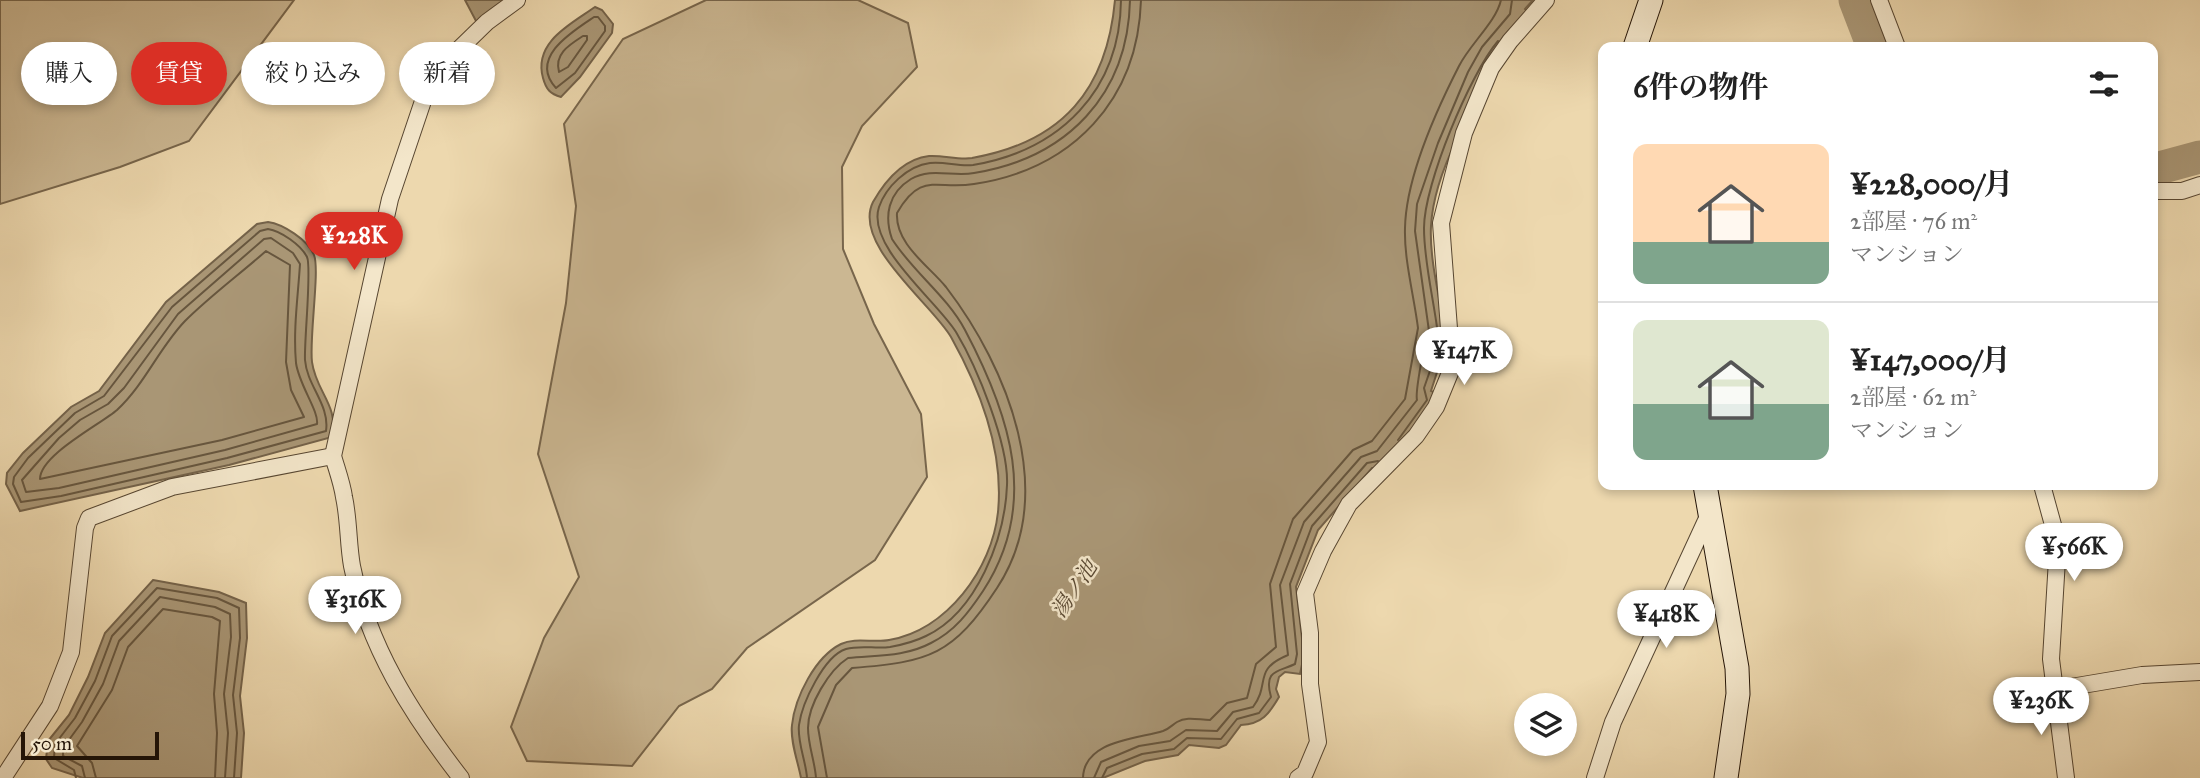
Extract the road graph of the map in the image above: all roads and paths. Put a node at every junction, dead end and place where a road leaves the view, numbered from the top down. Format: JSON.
{"nodes":[{"id":1,"x":517,"y":0,"type":"edge"},
{"id":2,"x":1546,"y":0,"type":"edge"},
{"id":3,"x":1651,"y":0,"type":"edge"},
{"id":4,"x":1879,"y":0,"type":"edge"},
{"id":5,"x":1637,"y":42,"type":"edge"},
{"id":6,"x":1895,"y":42,"type":"edge"},
{"id":7,"x":2200,"y":185,"type":"edge"},
{"id":8,"x":2158,"y":191,"type":"edge"},
{"id":9,"x":333,"y":456,"type":"junction"},
{"id":10,"x":1706,"y":490,"type":"edge"},
{"id":11,"x":2043,"y":490,"type":"edge"},
{"id":12,"x":1710,"y":512,"type":"junction"},
{"id":13,"x":2200,"y":672,"type":"edge"},
{"id":14,"x":2053,"y":690,"type":"junction"},
{"id":15,"x":3,"y":778,"type":"edge"},
{"id":16,"x":461,"y":778,"type":"edge"},
{"id":17,"x":1298,"y":778,"type":"edge"},
{"id":18,"x":1595,"y":778,"type":"edge"},
{"id":19,"x":1727,"y":778,"type":"edge"},
{"id":20,"x":2066,"y":778,"type":"edge"}],
"edges":[{"from":1,"to":9,"type":"street"},
{"from":2,"to":17,"type":"street"},
{"from":3,"to":5,"type":"main road"},
{"from":4,"to":6,"type":"street"},
{"from":7,"to":8,"type":"street"},
{"from":9,"to":15,"type":"street"},
{"from":9,"to":16,"type":"street"},
{"from":10,"to":12,"type":"main road"},
{"from":11,"to":14,"type":"street"},
{"from":12,"to":18,"type":"street"},
{"from":12,"to":19,"type":"main road"},
{"from":13,"to":14,"type":"street"},
{"from":14,"to":20,"type":"street"}]}
